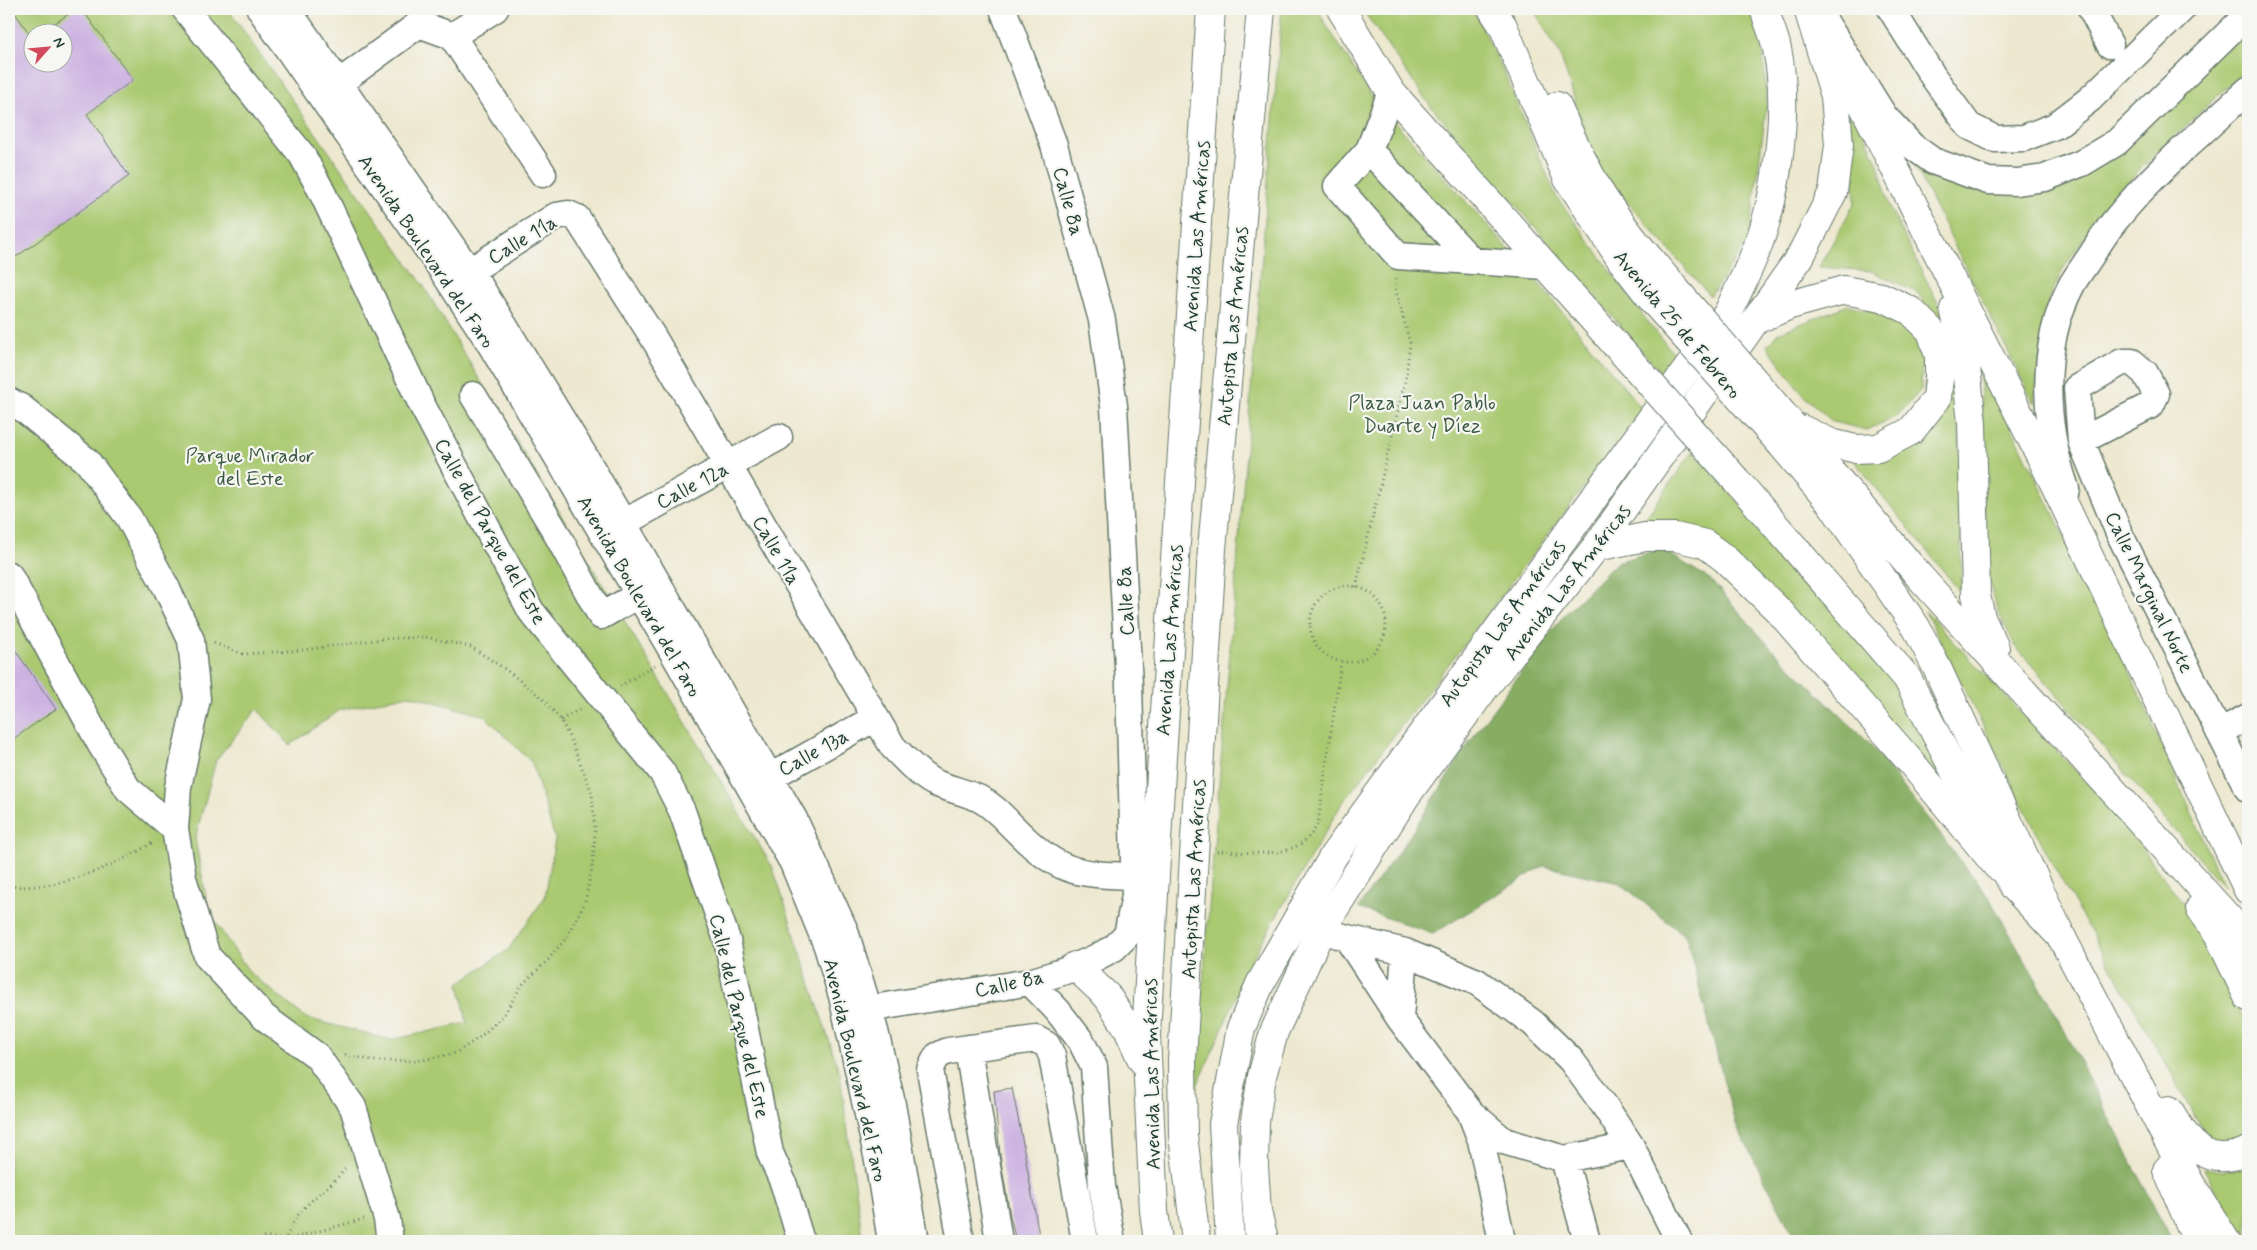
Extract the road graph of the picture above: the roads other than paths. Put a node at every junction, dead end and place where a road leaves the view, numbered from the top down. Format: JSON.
{"nodes":[{"id":1,"x":185,"y":9,"type":"edge"},
{"id":2,"x":260,"y":9,"type":"edge"},
{"id":3,"x":287,"y":9,"type":"edge"},
{"id":4,"x":495,"y":9,"type":"edge"},
{"id":5,"x":1003,"y":9,"type":"edge"},
{"id":6,"x":1211,"y":9,"type":"edge"},
{"id":7,"x":1261,"y":9,"type":"edge"},
{"id":8,"x":1340,"y":9,"type":"edge"},
{"id":9,"x":1492,"y":9,"type":"edge"},
{"id":10,"x":1514,"y":9,"type":"edge"},
{"id":11,"x":1764,"y":9,"type":"edge"},
{"id":12,"x":1808,"y":9,"type":"edge"},
{"id":13,"x":1815,"y":9,"type":"edge"},
{"id":14,"x":1891,"y":9,"type":"edge"},
{"id":15,"x":2091,"y":9,"type":"edge"},
{"id":16,"x":2182,"y":9,"type":"edge"},
{"id":17,"x":2248,"y":14,"type":"edge"},
{"id":18,"x":452,"y":36,"type":"junction"},
{"id":19,"x":2110,"y":45,"type":"dead end"},
{"id":20,"x":339,"y":83,"type":"junction"},
{"id":21,"x":2248,"y":90,"type":"edge"},
{"id":22,"x":1391,"y":92,"type":"junction"},
{"id":23,"x":1369,"y":150,"type":"junction"},
{"id":24,"x":543,"y":174,"type":"dead end"},
{"id":25,"x":1939,"y":253,"type":"junction"},
{"id":26,"x":1472,"y":261,"type":"junction"},
{"id":27,"x":1546,"y":266,"type":"junction"},
{"id":28,"x":470,"y":271,"type":"junction"},
{"id":29,"x":1663,"y":293,"type":"junction"},
{"id":30,"x":1755,"y":321,"type":"junction"},
{"id":31,"x":473,"y":395,"type":"dead end"},
{"id":32,"x":9,"y":401,"type":"edge"},
{"id":33,"x":526,"y":403,"type":"junction"},
{"id":34,"x":494,"y":430,"type":"junction"},
{"id":35,"x":1787,"y":435,"type":"junction"},
{"id":36,"x":779,"y":437,"type":"dead end"},
{"id":37,"x":2081,"y":441,"type":"junction"},
{"id":38,"x":728,"y":466,"type":"junction"},
{"id":39,"x":613,"y":528,"type":"junction"},
{"id":40,"x":1596,"y":547,"type":"junction"},
{"id":41,"x":2094,"y":570,"type":"junction"},
{"id":42,"x":9,"y":575,"type":"edge"},
{"id":43,"x":640,"y":594,"type":"junction"},
{"id":44,"x":2045,"y":716,"type":"junction"},
{"id":45,"x":2248,"y":716,"type":"edge"},
{"id":46,"x":875,"y":718,"type":"junction"},
{"id":47,"x":2219,"y":732,"type":"junction"},
{"id":48,"x":760,"y":782,"type":"junction"},
{"id":49,"x":2248,"y":789,"type":"edge"},
{"id":50,"x":2146,"y":828,"type":"junction"},
{"id":51,"x":175,"y":829,"type":"junction"},
{"id":52,"x":1133,"y":876,"type":"junction"},
{"id":53,"x":2014,"y":887,"type":"junction"},
{"id":54,"x":2248,"y":890,"type":"edge"},
{"id":55,"x":1321,"y":930,"type":"junction"},
{"id":56,"x":1139,"y":935,"type":"junction"},
{"id":57,"x":1347,"y":938,"type":"junction"},
{"id":58,"x":2062,"y":938,"type":"junction"},
{"id":59,"x":2248,"y":943,"type":"edge"},
{"id":60,"x":1404,"y":952,"type":"junction"},
{"id":61,"x":1076,"y":966,"type":"junction"},
{"id":62,"x":1030,"y":982,"type":"junction"},
{"id":63,"x":2085,"y":982,"type":"junction"},
{"id":64,"x":2248,"y":996,"type":"edge"},
{"id":65,"x":868,"y":1009,"type":"junction"},
{"id":66,"x":1400,"y":1019,"type":"junction"},
{"id":67,"x":968,"y":1048,"type":"junction"},
{"id":68,"x":2128,"y":1068,"type":"junction"},
{"id":69,"x":1148,"y":1072,"type":"junction"},
{"id":70,"x":1471,"y":1113,"type":"junction"},
{"id":71,"x":1631,"y":1146,"type":"junction"},
{"id":72,"x":2248,"y":1151,"type":"edge"},
{"id":73,"x":1564,"y":1159,"type":"junction"},
{"id":74,"x":1257,"y":1212,"type":"junction"},
{"id":75,"x":388,"y":1230,"type":"edge"},
{"id":76,"x":801,"y":1241,"type":"edge"},
{"id":77,"x":891,"y":1241,"type":"edge"},
{"id":78,"x":916,"y":1241,"type":"edge"},
{"id":79,"x":961,"y":1241,"type":"edge"},
{"id":80,"x":999,"y":1241,"type":"edge"},
{"id":81,"x":1085,"y":1241,"type":"edge"},
{"id":82,"x":1112,"y":1241,"type":"edge"},
{"id":83,"x":1158,"y":1241,"type":"edge"},
{"id":84,"x":1196,"y":1241,"type":"edge"},
{"id":85,"x":1230,"y":1241,"type":"edge"},
{"id":86,"x":1259,"y":1241,"type":"edge"},
{"id":87,"x":1264,"y":1241,"type":"edge"},
{"id":88,"x":1502,"y":1241,"type":"edge"},
{"id":89,"x":1587,"y":1241,"type":"edge"},
{"id":90,"x":1679,"y":1241,"type":"edge"},
{"id":91,"x":2197,"y":1241,"type":"edge"},
{"id":92,"x":2226,"y":1241,"type":"edge"}],
"edges":[{"from":1,"to":76,"type":"street","name":"Calle del Parque del Este"},
{"from":2,"to":33,"type":"street","name":"Avenida Boulevard del Faro"},
{"from":3,"to":20,"type":"street","name":"Avenida Boulevard del Faro"},
{"from":4,"to":18,"type":"street"},
{"from":5,"to":52,"type":"street","name":"Calle 8a"},
{"from":6,"to":56,"type":"main road","name":"Avenida Las Américas"},
{"from":7,"to":84,"type":"main road","name":"Autopista Las Américas"},
{"from":8,"to":22,"type":"main road"},
{"from":9,"to":29,"type":"main road","name":"Avenida 25 de Febrero"},
{"from":10,"to":29,"type":"main road","name":"Avenida 25 de Febrero"},
{"from":11,"to":85,"type":"main road","name":"Autopista Las Américas"},
{"from":12,"to":30,"type":"main road","name":"Avenida Las Américas"},
{"from":13,"to":17,"type":"street"},
{"from":13,"to":25,"type":"main road"},
{"from":14,"to":16,"type":"street"},
{"from":15,"to":19,"type":"street"},
{"from":18,"to":20,"type":"street"},
{"from":18,"to":24,"type":"street"},
{"from":20,"to":28,"type":"street","name":"Avenida Boulevard del Faro"},
{"from":21,"to":41,"type":"street"},
{"from":22,"to":23,"type":"street"},
{"from":22,"to":27,"type":"main road"},
{"from":23,"to":26,"type":"street"},
{"from":23,"to":26,"type":"street"},
{"from":25,"to":41,"type":"main road"},
{"from":25,"to":44,"type":"main road"},
{"from":26,"to":27,"type":"street"},
{"from":27,"to":53,"type":"main road","bridge":true},
{"from":28,"to":38,"type":"street","name":"Calle 11a"},
{"from":28,"to":39,"type":"street","name":"Avenida Boulevard del Faro"},
{"from":29,"to":35,"type":"main road","name":"Avenida 25 de Febrero","bridge":true},
{"from":30,"to":35,"type":"main road"},
{"from":30,"to":40,"type":"main road","name":"Avenida Las Américas"},
{"from":31,"to":34,"type":"street"},
{"from":32,"to":51,"type":"street"},
{"from":33,"to":34,"type":"street"},
{"from":33,"to":39,"type":"street","name":"Avenida Boulevard del Faro"},
{"from":34,"to":43,"type":"street"},
{"from":35,"to":44,"type":"main road"},
{"from":35,"to":58,"type":"main road"},
{"from":36,"to":38,"type":"street","name":"Calle 12a"},
{"from":37,"to":37,"type":"street","name":"Calle Marginal Norte"},
{"from":37,"to":47,"type":"street","name":"Calle Marginal Norte"},
{"from":38,"to":39,"type":"street","name":"Calle 12a"},
{"from":38,"to":46,"type":"street","name":"Calle 11a"},
{"from":39,"to":43,"type":"street","name":"Avenida Boulevard del Faro"},
{"from":39,"to":48,"type":"street","name":"Avenida Boulevard del Faro"},
{"from":40,"to":53,"type":"main road"},
{"from":40,"to":55,"type":"main road","name":"Avenida Las Américas"},
{"from":41,"to":54,"type":"main road"},
{"from":42,"to":51,"type":"street"},
{"from":43,"to":48,"type":"street","name":"Avenida Boulevard del Faro"},
{"from":44,"to":50,"type":"main road"},
{"from":45,"to":47,"type":"street"},
{"from":46,"to":48,"type":"street","name":"Calle 13a"},
{"from":46,"to":52,"type":"street","name":"Calle 11a"},
{"from":47,"to":49,"type":"street","name":"Calle Marginal Norte"},
{"from":48,"to":65,"type":"street","name":"Avenida Boulevard del Faro"},
{"from":48,"to":77,"type":"street","name":"Avenida Boulevard del Faro"},
{"from":50,"to":59,"type":"main road"},
{"from":50,"to":64,"type":"main road"},
{"from":51,"to":75,"type":"street"},
{"from":52,"to":56,"type":"street","name":"Calle 8a"},
{"from":53,"to":58,"type":"main road"},
{"from":55,"to":57,"type":"street"},
{"from":55,"to":74,"type":"main road","name":"Avenida Las Américas"},
{"from":56,"to":61,"type":"street","name":"Calle 8a"},
{"from":56,"to":69,"type":"main road","name":"Avenida Las Américas"},
{"from":57,"to":60,"type":"street"},
{"from":57,"to":66,"type":"street"},
{"from":58,"to":63,"type":"main road"},
{"from":60,"to":66,"type":"street"},
{"from":60,"to":71,"type":"street"},
{"from":61,"to":62,"type":"street","name":"Calle 8a"},
{"from":61,"to":69,"type":"main road"},
{"from":62,"to":65,"type":"street","name":"Calle 8a"},
{"from":62,"to":82,"type":"street"},
{"from":63,"to":68,"type":"main road"},
{"from":63,"to":72,"type":"main road"},
{"from":65,"to":78,"type":"street","name":"Avenida Boulevard del Faro"},
{"from":66,"to":70,"type":"street"},
{"from":67,"to":79,"type":"street"},
{"from":67,"to":80,"type":"street"},
{"from":67,"to":81,"type":"street"},
{"from":68,"to":91,"type":"main road"},
{"from":68,"to":92,"type":"main road"},
{"from":69,"to":83,"type":"main road","name":"Avenida Las Américas"},
{"from":70,"to":73,"type":"street"},
{"from":70,"to":88,"type":"street"},
{"from":71,"to":73,"type":"street"},
{"from":71,"to":90,"type":"street"},
{"from":73,"to":89,"type":"street"},
{"from":74,"to":86,"type":"main road"},
{"from":74,"to":87,"type":"main road","name":"Avenida Las Américas"}]}
